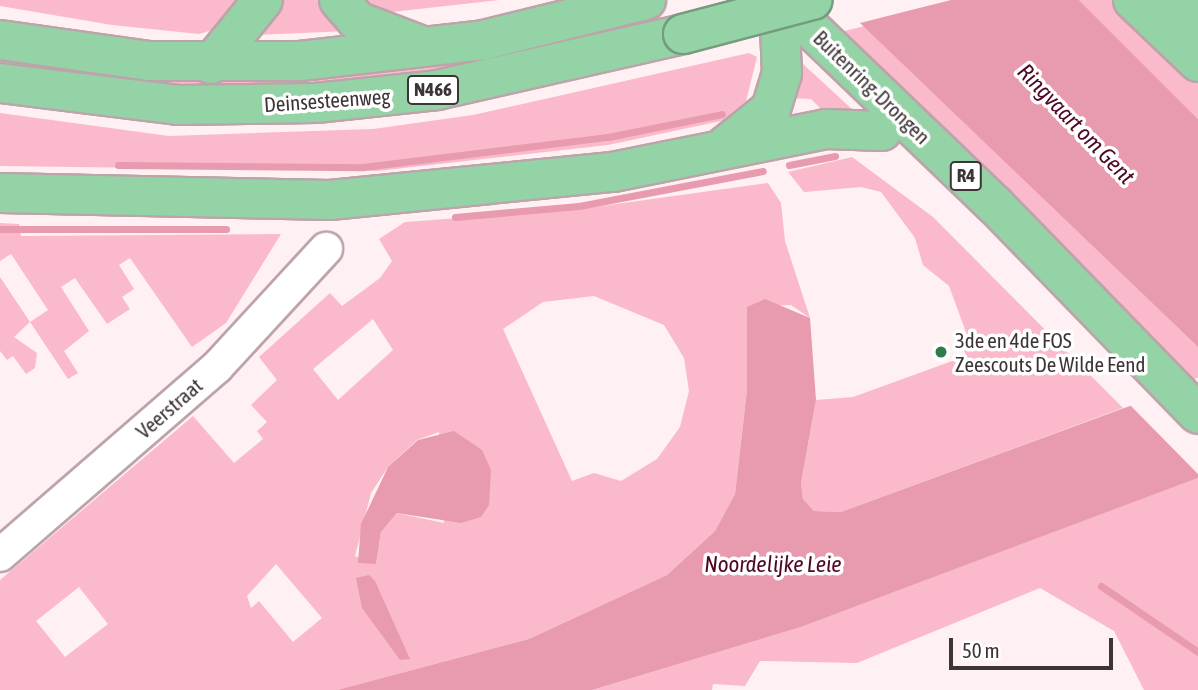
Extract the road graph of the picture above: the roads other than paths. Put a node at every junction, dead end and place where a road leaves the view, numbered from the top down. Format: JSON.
{"nodes":[{"id":1,"x":263,"y":0,"type":"edge"},
{"id":2,"x":339,"y":0,"type":"edge"},
{"id":3,"x":646,"y":0,"type":"edge"},
{"id":4,"x":748,"y":0,"type":"edge"},
{"id":5,"x":813,"y":0,"type":"edge"},
{"id":6,"x":1133,"y":0,"type":"edge"},
{"id":7,"x":1175,"y":0,"type":"edge"},
{"id":8,"x":781,"y":15,"type":"edge"},
{"id":9,"x":1198,"y":23,"type":"edge"},
{"id":10,"x":0,"y":40,"type":"edge"},
{"id":11,"x":430,"y":48,"type":"junction"},
{"id":12,"x":1198,"y":62,"type":"edge"},
{"id":13,"x":211,"y":64,"type":"junction"},
{"id":14,"x":0,"y":83,"type":"edge"},
{"id":15,"x":771,"y":108,"type":"junction"},
{"id":16,"x":826,"y":129,"type":"junction"},
{"id":17,"x":882,"y":131,"type":"junction"},
{"id":18,"x":719,"y":149,"type":"junction"},
{"id":19,"x":0,"y":193,"type":"edge"},
{"id":20,"x":326,"y":249,"type":"dead end"},
{"id":21,"x":1157,"y":370,"type":"junction"},
{"id":22,"x":1198,"y":414,"type":"edge"},
{"id":23,"x":0,"y":555,"type":"edge"}],
"edges":[{"from":1,"to":13,"type":"highway"},
{"from":2,"to":11,"type":"highway"},
{"from":3,"to":11,"type":"highway","name":"Deinsesteenweg","number":"N466"},
{"from":4,"to":8,"type":"highway"},
{"from":5,"to":14,"type":"highway","name":"Deinsesteenweg","number":"N466","bridge":true},
{"from":6,"to":12,"type":"highway"},
{"from":7,"to":9,"type":"highway"},
{"from":8,"to":15,"type":"highway"},
{"from":8,"to":17,"type":"highway"},
{"from":8,"to":21,"type":"highway","name":"Buitenring-Drongen","number":"R4"},
{"from":10,"to":13,"type":"highway","name":"Deinsesteenweg","number":"N466"},
{"from":11,"to":13,"type":"highway","name":"Deinsesteenweg","number":"N466"},
{"from":15,"to":16,"type":"highway"},
{"from":15,"to":18,"type":"highway"},
{"from":16,"to":17,"type":"highway"},
{"from":16,"to":18,"type":"highway"},
{"from":17,"to":21,"type":"highway"},
{"from":18,"to":19,"type":"highway"},
{"from":20,"to":23,"type":"street","name":"Veerstraat"},
{"from":21,"to":22,"type":"highway","name":"Buitenring-Drongen","number":"R4"}]}
